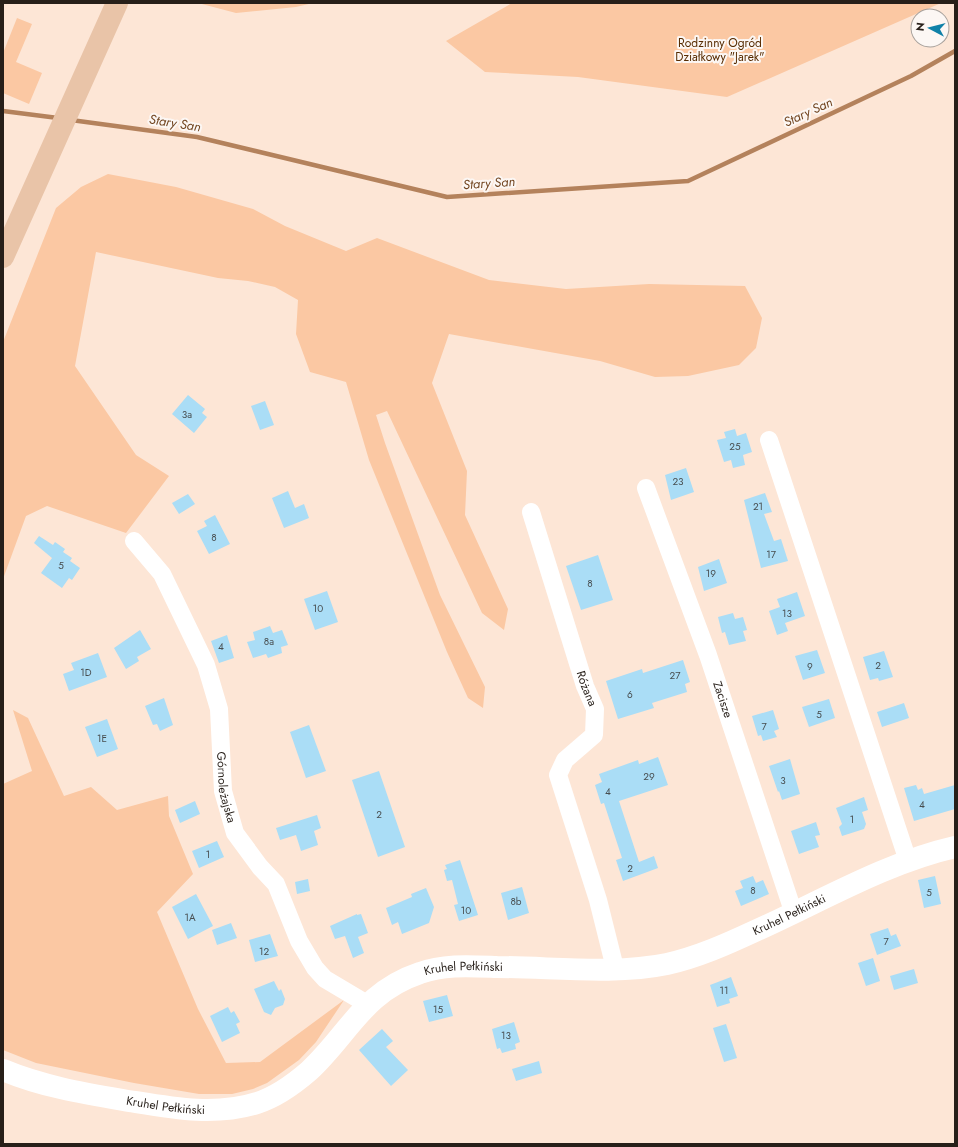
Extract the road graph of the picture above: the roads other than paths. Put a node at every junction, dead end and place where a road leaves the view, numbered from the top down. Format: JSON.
{"nodes":[{"id":1,"x":117,"y":3,"type":"edge"},
{"id":2,"x":3,"y":257,"type":"edge"},
{"id":3,"x":769,"y":440,"type":"dead end"},
{"id":4,"x":646,"y":488,"type":"dead end"},
{"id":5,"x":531,"y":512,"type":"dead end"},
{"id":6,"x":134,"y":541,"type":"dead end"},
{"id":7,"x":955,"y":847,"type":"edge"},
{"id":8,"x":908,"y":861,"type":"junction"},
{"id":9,"x":794,"y":914,"type":"junction"},
{"id":10,"x":615,"y":968,"type":"junction"},
{"id":11,"x":368,"y":1004,"type":"junction"},
{"id":12,"x":3,"y":1070,"type":"edge"}],
"edges":[{"from":1,"to":2,"type":"main road"},
{"from":3,"to":8,"type":"street"},
{"from":4,"to":9,"type":"street","name":"Zacisze"},
{"from":5,"to":10,"type":"street","name":"Różana"},
{"from":6,"to":11,"type":"street","name":"Górnoleżajska"},
{"from":7,"to":8,"type":"street","name":"Kruhel Pełkiński"},
{"from":8,"to":9,"type":"street","name":"Kruhel Pełkiński"},
{"from":9,"to":10,"type":"street","name":"Kruhel Pełkiński"},
{"from":10,"to":11,"type":"street","name":"Kruhel Pełkiński"},
{"from":11,"to":12,"type":"street","name":"Kruhel Pełkiński"}]}
